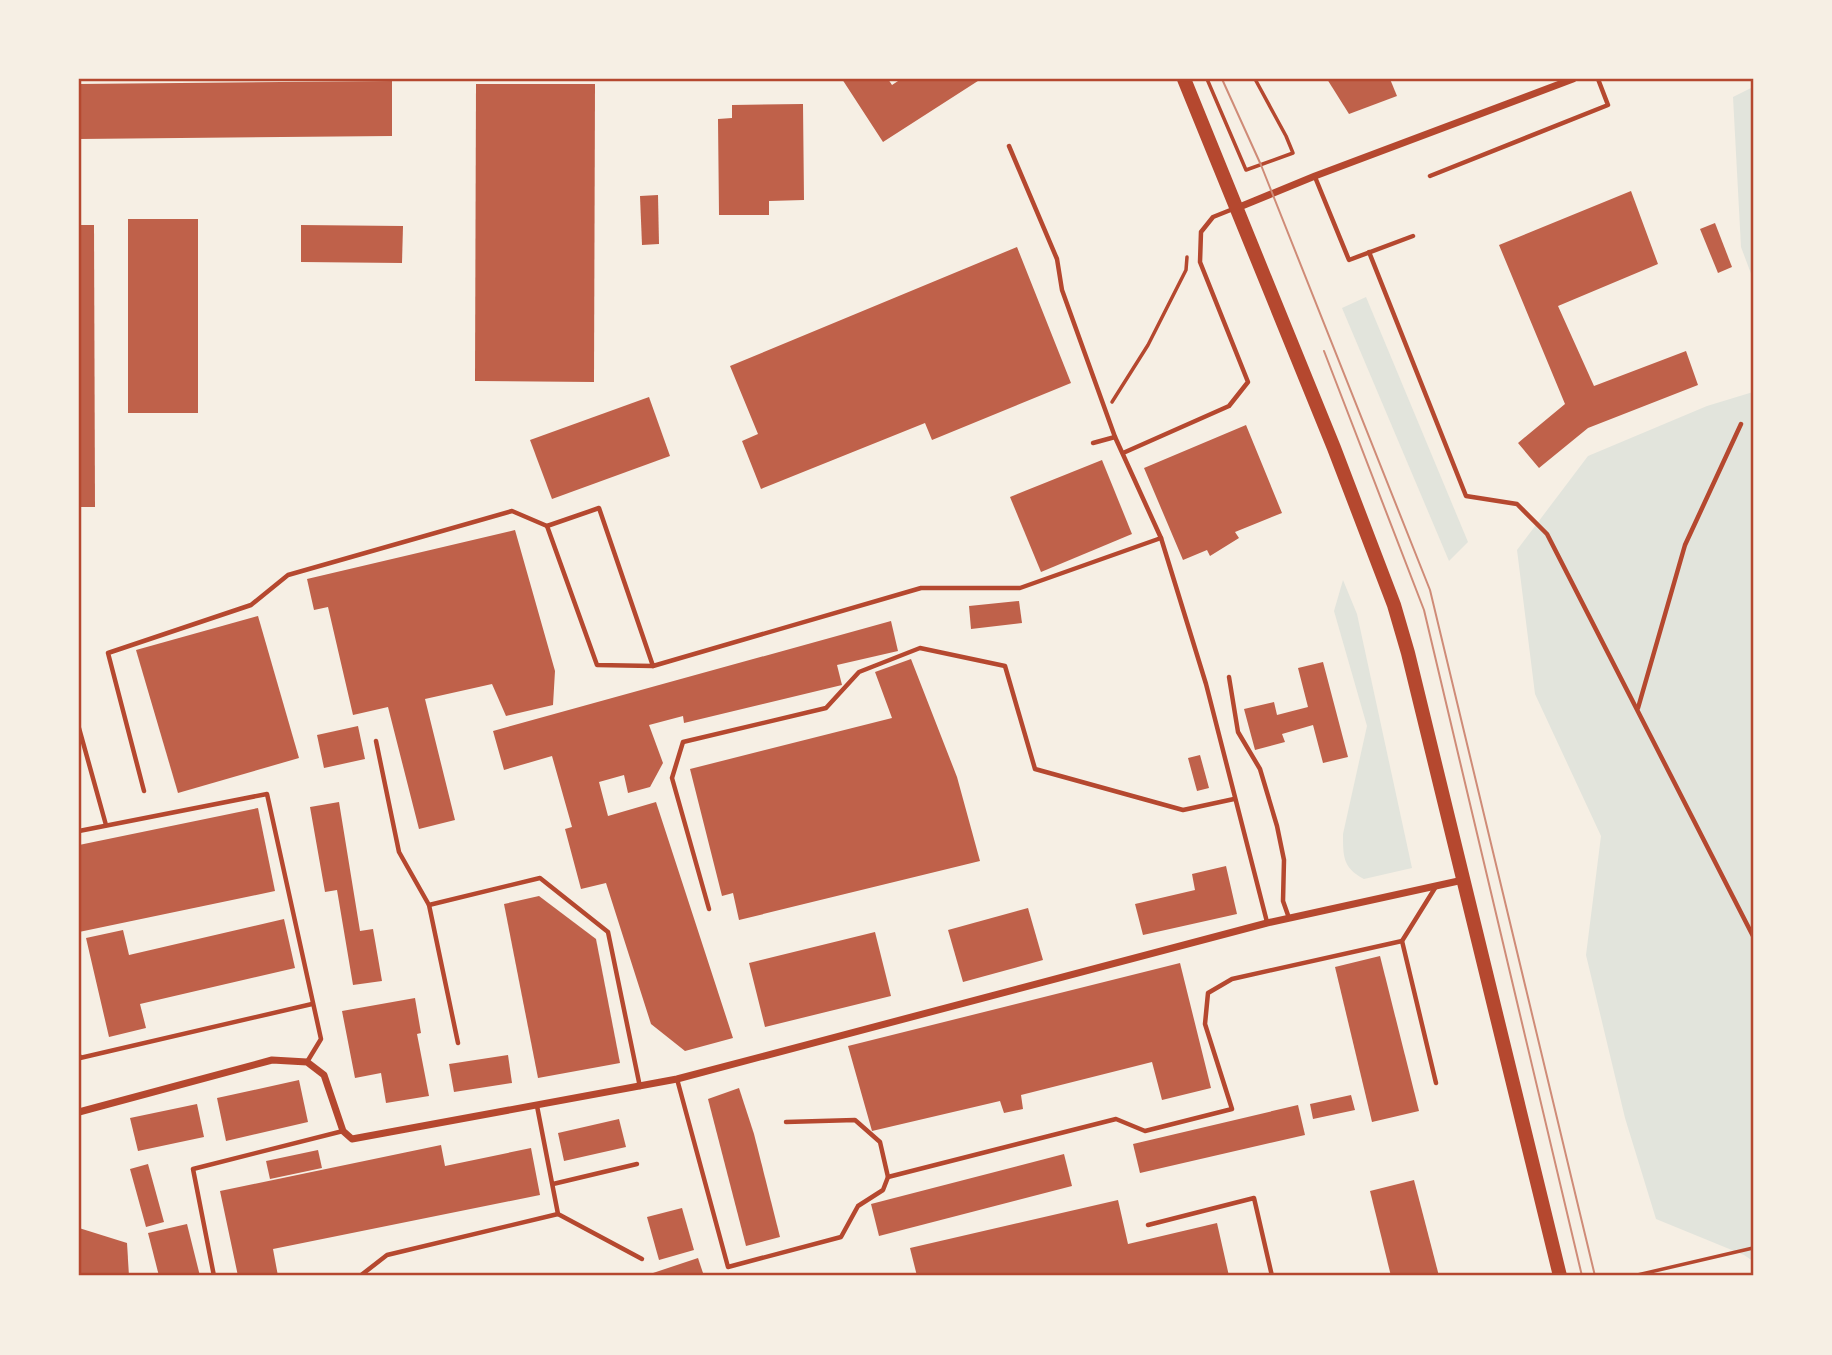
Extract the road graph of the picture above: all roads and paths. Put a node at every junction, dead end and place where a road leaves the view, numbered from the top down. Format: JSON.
{"nodes":[{"id":1,"x":1184,"y":79,"type":"edge"},
{"id":2,"x":1207,"y":79,"type":"edge"},
{"id":3,"x":1255,"y":79,"type":"edge"},
{"id":4,"x":1573,"y":79,"type":"edge"},
{"id":5,"x":1598,"y":79,"type":"edge"},
{"id":6,"x":1009,"y":146,"type":"dead end"},
{"id":7,"x":1315,"y":176,"type":"junction"},
{"id":8,"x":1430,"y":176,"type":"dead end"},
{"id":9,"x":1237,"y":208,"type":"junction"},
{"id":10,"x":1413,"y":236,"type":"dead end"},
{"id":11,"x":1189,"y":245,"type":"dead end"},
{"id":12,"x":1369,"y":253,"type":"junction"},
{"id":13,"x":1106,"y":412,"type":"junction"},
{"id":14,"x":1741,"y":424,"type":"dead end"},
{"id":15,"x":1115,"y":437,"type":"junction"},
{"id":16,"x":1093,"y":443,"type":"dead end"},
{"id":17,"x":1123,"y":453,"type":"junction"},
{"id":18,"x":547,"y":526,"type":"junction"},
{"id":19,"x":1161,"y":538,"type":"junction"},
{"id":20,"x":653,"y":666,"type":"junction"},
{"id":21,"x":1229,"y":677,"type":"dead end"},
{"id":22,"x":1637,"y":709,"type":"junction"},
{"id":23,"x":79,"y":728,"type":"edge"},
{"id":24,"x":376,"y":741,"type":"dead end"},
{"id":25,"x":144,"y":791,"type":"dead end"},
{"id":26,"x":1234,"y":799,"type":"junction"},
{"id":27,"x":106,"y":825,"type":"junction"},
{"id":28,"x":79,"y":831,"type":"edge"},
{"id":29,"x":1463,"y":880,"type":"junction"},
{"id":30,"x":1435,"y":888,"type":"junction"},
{"id":31,"x":429,"y":905,"type":"junction"},
{"id":32,"x":709,"y":909,"type":"dead end"},
{"id":33,"x":1289,"y":918,"type":"junction"},
{"id":34,"x":1267,"y":923,"type":"junction"},
{"id":35,"x":1753,"y":936,"type":"edge"},
{"id":36,"x":1402,"y":941,"type":"junction"},
{"id":37,"x":312,"y":1004,"type":"junction"},
{"id":38,"x":457,"y":1043,"type":"dead end"},
{"id":39,"x":79,"y":1055,"type":"edge"},
{"id":40,"x":307,"y":1062,"type":"junction"},
{"id":41,"x":677,"y":1079,"type":"junction"},
{"id":42,"x":1436,"y":1083,"type":"dead end"},
{"id":43,"x":640,"y":1087,"type":"junction"},
{"id":44,"x":537,"y":1106,"type":"junction"},
{"id":45,"x":79,"y":1112,"type":"edge"},
{"id":46,"x":786,"y":1122,"type":"dead end"},
{"id":47,"x":343,"y":1131,"type":"junction"},
{"id":48,"x":637,"y":1164,"type":"dead end"},
{"id":49,"x":888,"y":1177,"type":"junction"},
{"id":50,"x":553,"y":1184,"type":"junction"},
{"id":51,"x":558,"y":1214,"type":"junction"},
{"id":52,"x":1148,"y":1225,"type":"dead end"},
{"id":53,"x":1753,"y":1248,"type":"edge"},
{"id":54,"x":642,"y":1259,"type":"dead end"},
{"id":55,"x":214,"y":1276,"type":"edge"},
{"id":56,"x":360,"y":1276,"type":"edge"},
{"id":57,"x":1272,"y":1276,"type":"edge"},
{"id":58,"x":1560,"y":1276,"type":"edge"},
{"id":59,"x":1633,"y":1276,"type":"edge"}],
"edges":[{"from":1,"to":9,"type":"main road"},
{"from":2,"to":3,"type":"path"},
{"from":4,"to":7,"type":"street"},
{"from":5,"to":8,"type":"lane"},
{"from":6,"to":13,"type":"lane"},
{"from":7,"to":9,"type":"street"},
{"from":7,"to":12,"type":"lane"},
{"from":9,"to":17,"type":"lane"},
{"from":9,"to":29,"type":"main road"},
{"from":10,"to":12,"type":"lane"},
{"from":11,"to":13,"type":"path"},
{"from":12,"to":22,"type":"lane"},
{"from":13,"to":15,"type":"lane"},
{"from":14,"to":22,"type":"lane"},
{"from":15,"to":16,"type":"lane"},
{"from":15,"to":17,"type":"lane"},
{"from":17,"to":19,"type":"lane"},
{"from":18,"to":20,"type":"lane"},
{"from":18,"to":20,"type":"lane"},
{"from":18,"to":25,"type":"lane"},
{"from":19,"to":20,"type":"lane"},
{"from":19,"to":26,"type":"lane"},
{"from":21,"to":33,"type":"lane"},
{"from":22,"to":35,"type":"lane"},
{"from":23,"to":27,"type":"lane"},
{"from":24,"to":31,"type":"lane"},
{"from":26,"to":32,"type":"lane"},
{"from":26,"to":34,"type":"lane"},
{"from":27,"to":28,"type":"lane"},
{"from":27,"to":37,"type":"lane"},
{"from":29,"to":30,"type":"street"},
{"from":29,"to":58,"type":"main road"},
{"from":30,"to":33,"type":"street"},
{"from":30,"to":36,"type":"lane"},
{"from":31,"to":38,"type":"lane"},
{"from":31,"to":43,"type":"lane"},
{"from":33,"to":34,"type":"street"},
{"from":34,"to":41,"type":"street"},
{"from":36,"to":42,"type":"lane"},
{"from":36,"to":49,"type":"lane"},
{"from":37,"to":39,"type":"lane"},
{"from":37,"to":40,"type":"lane"},
{"from":40,"to":45,"type":"street"},
{"from":40,"to":47,"type":"street"},
{"from":41,"to":43,"type":"street"},
{"from":41,"to":49,"type":"lane"},
{"from":43,"to":44,"type":"street"},
{"from":44,"to":47,"type":"street"},
{"from":44,"to":50,"type":"lane"},
{"from":46,"to":49,"type":"lane"},
{"from":47,"to":55,"type":"lane"},
{"from":48,"to":50,"type":"lane"},
{"from":50,"to":51,"type":"lane"},
{"from":51,"to":54,"type":"lane"},
{"from":51,"to":56,"type":"lane"},
{"from":52,"to":57,"type":"lane"},
{"from":53,"to":59,"type":"path"}]}
